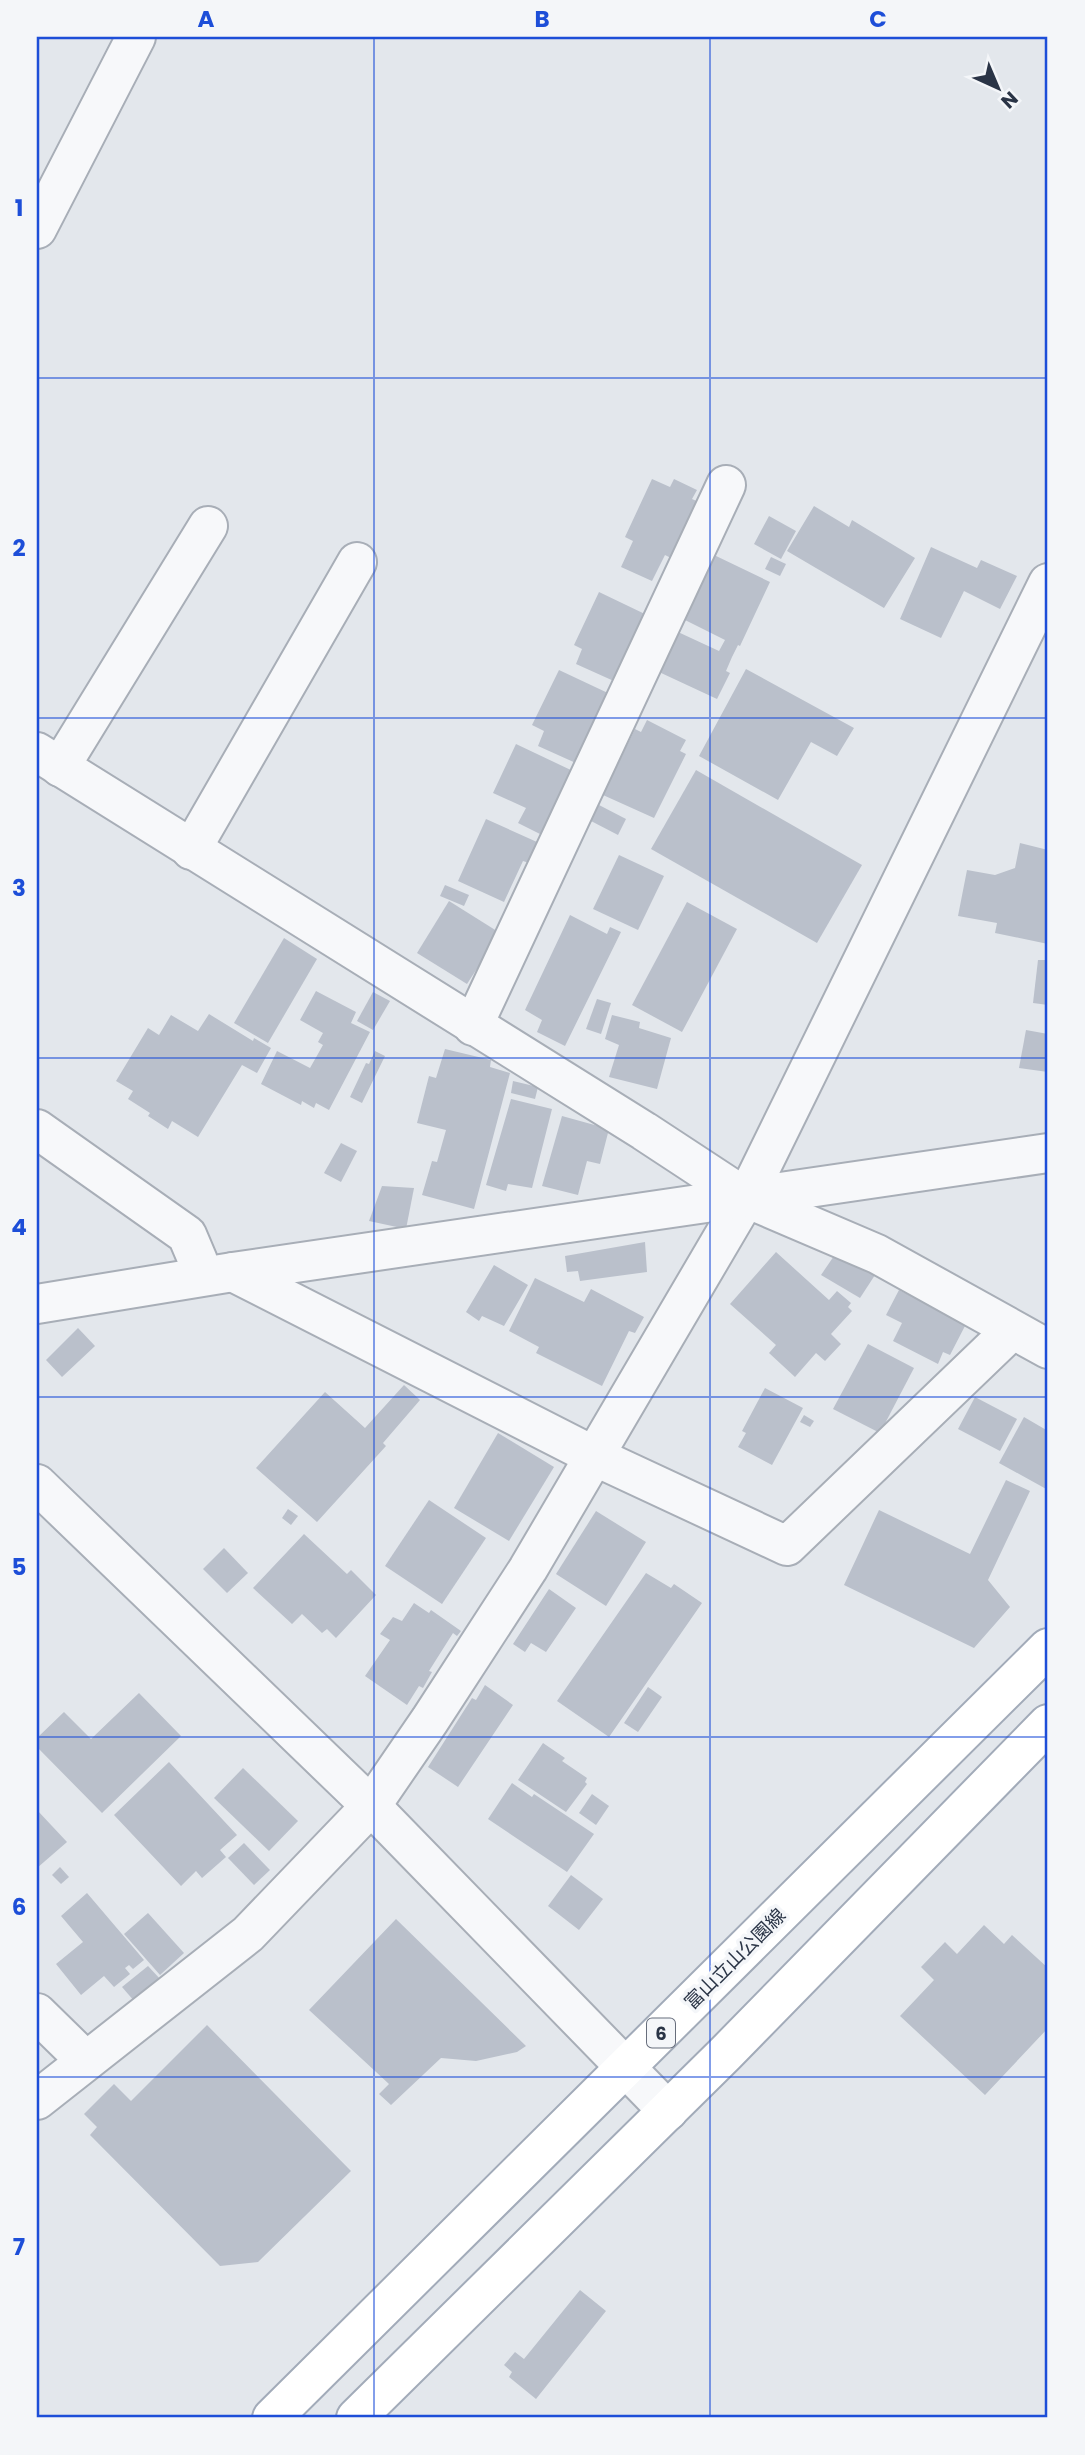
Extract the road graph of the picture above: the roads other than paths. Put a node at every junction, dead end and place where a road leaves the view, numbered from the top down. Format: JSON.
{"nodes":[{"id":1,"x":136,"y":37,"type":"edge"},
{"id":2,"x":37,"y":229,"type":"edge"},
{"id":3,"x":726,"y":485,"type":"dead end"},
{"id":4,"x":208,"y":526,"type":"dead end"},
{"id":5,"x":357,"y":562,"type":"dead end"},
{"id":6,"x":1048,"y":583,"type":"edge"},
{"id":7,"x":48,"y":760,"type":"edge"},
{"id":8,"x":191,"y":850,"type":"junction"},
{"id":9,"x":473,"y":1026,"type":"junction"},
{"id":10,"x":37,"y":1129,"type":"edge"},
{"id":11,"x":1048,"y":1153,"type":"edge"},
{"id":12,"x":746,"y":1198,"type":"junction"},
{"id":13,"x":216,"y":1275,"type":"junction"},
{"id":14,"x":37,"y":1304,"type":"edge"},
{"id":15,"x":1012,"y":1330,"type":"junction"},
{"id":16,"x":1048,"y":1349,"type":"edge"},
{"id":17,"x":594,"y":1456,"type":"junction"},
{"id":18,"x":37,"y":1484,"type":"edge"},
{"id":19,"x":1048,"y":1648,"type":"edge"},
{"id":20,"x":1048,"y":1724,"type":"edge"},
{"id":21,"x":371,"y":1806,"type":"junction"},
{"id":22,"x":37,"y":2013,"type":"edge"},
{"id":23,"x":86,"y":2062,"type":"junction"},
{"id":24,"x":626,"y":2068,"type":"junction"},
{"id":25,"x":37,"y":2100,"type":"edge"},
{"id":26,"x":668,"y":2111,"type":"junction"},
{"id":27,"x":272,"y":2418,"type":"edge"},
{"id":28,"x":356,"y":2418,"type":"edge"}],
"edges":[{"from":1,"to":2,"type":"street"},
{"from":3,"to":9,"type":"street"},
{"from":4,"to":7,"type":"street"},
{"from":5,"to":8,"type":"street"},
{"from":6,"to":12,"type":"street"},
{"from":7,"to":8,"type":"street"},
{"from":8,"to":9,"type":"street"},
{"from":9,"to":12,"type":"street"},
{"from":10,"to":13,"type":"street"},
{"from":11,"to":12,"type":"street"},
{"from":12,"to":13,"type":"street"},
{"from":12,"to":15,"type":"street"},
{"from":12,"to":17,"type":"street"},
{"from":13,"to":14,"type":"street"},
{"from":13,"to":17,"type":"street"},
{"from":15,"to":16,"type":"street"},
{"from":15,"to":17,"type":"street"},
{"from":17,"to":21,"type":"street"},
{"from":18,"to":21,"type":"street"},
{"from":19,"to":24,"type":"main road","name":"富山立山公園線","number":"6"},
{"from":20,"to":26,"type":"main road"},
{"from":21,"to":23,"type":"street"},
{"from":21,"to":24,"type":"street"},
{"from":22,"to":23,"type":"street"},
{"from":23,"to":25,"type":"street"},
{"from":24,"to":26,"type":"street"},
{"from":24,"to":27,"type":"main road","name":"富山立山公園線","number":"6"},
{"from":26,"to":28,"type":"main road"}]}
